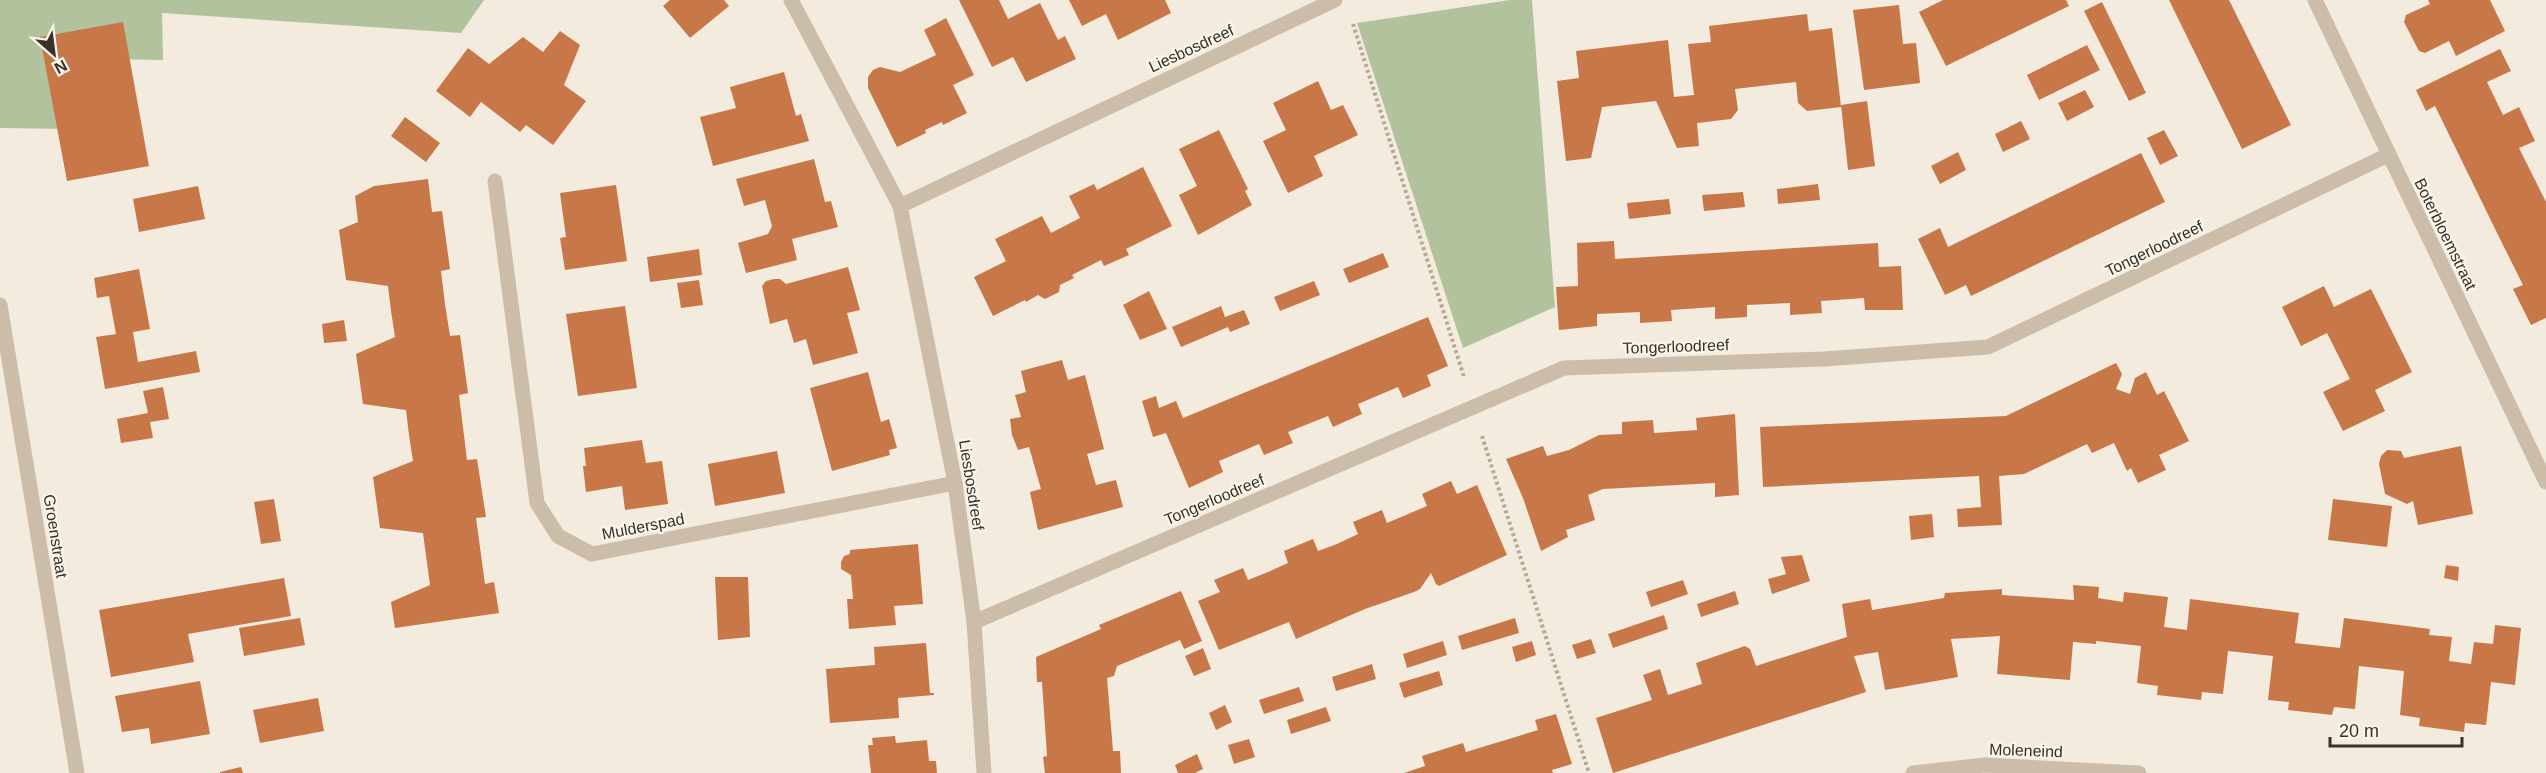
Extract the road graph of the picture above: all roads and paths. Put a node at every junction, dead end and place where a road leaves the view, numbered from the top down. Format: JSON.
{"nodes":[{"id":1,"x":791,"y":0,"type":"edge"},
{"id":2,"x":1335,"y":0,"type":"edge"},
{"id":3,"x":2315,"y":0,"type":"edge"},
{"id":4,"x":2388,"y":155,"type":"junction"},
{"id":5,"x":495,"y":182,"type":"dead end"},
{"id":6,"x":900,"y":206,"type":"junction"},
{"id":7,"x":0,"y":305,"type":"edge"},
{"id":8,"x":2,"y":328,"type":"edge"},
{"id":9,"x":2546,"y":482,"type":"edge"},
{"id":10,"x":955,"y":483,"type":"junction"},
{"id":11,"x":974,"y":622,"type":"junction"},
{"id":12,"x":77,"y":773,"type":"edge"},
{"id":13,"x":984,"y":773,"type":"edge"},
{"id":14,"x":1913,"y":773,"type":"edge"},
{"id":15,"x":2139,"y":773,"type":"edge"}],
"edges":[{"from":1,"to":6,"type":"street","name":"Liesbosdreef"},
{"from":2,"to":6,"type":"street","name":"Liesbosdreef"},
{"from":3,"to":4,"type":"street","name":"Boterbloemstraat"},
{"from":4,"to":9,"type":"street","name":"Boterbloemstraat"},
{"from":4,"to":11,"type":"street","name":"Tongerloodreef"},
{"from":5,"to":10,"type":"street","name":"Mulderspad"},
{"from":6,"to":10,"type":"street","name":"Liesbosdreef"},
{"from":7,"to":8,"type":"street","name":"Groenstraat"},
{"from":8,"to":12,"type":"street","name":"Groenstraat"},
{"from":10,"to":11,"type":"street","name":"Liesbosdreef"},
{"from":11,"to":13,"type":"street","name":"Liesbosdreef"},
{"from":14,"to":15,"type":"street","name":"Moleneind"}]}
